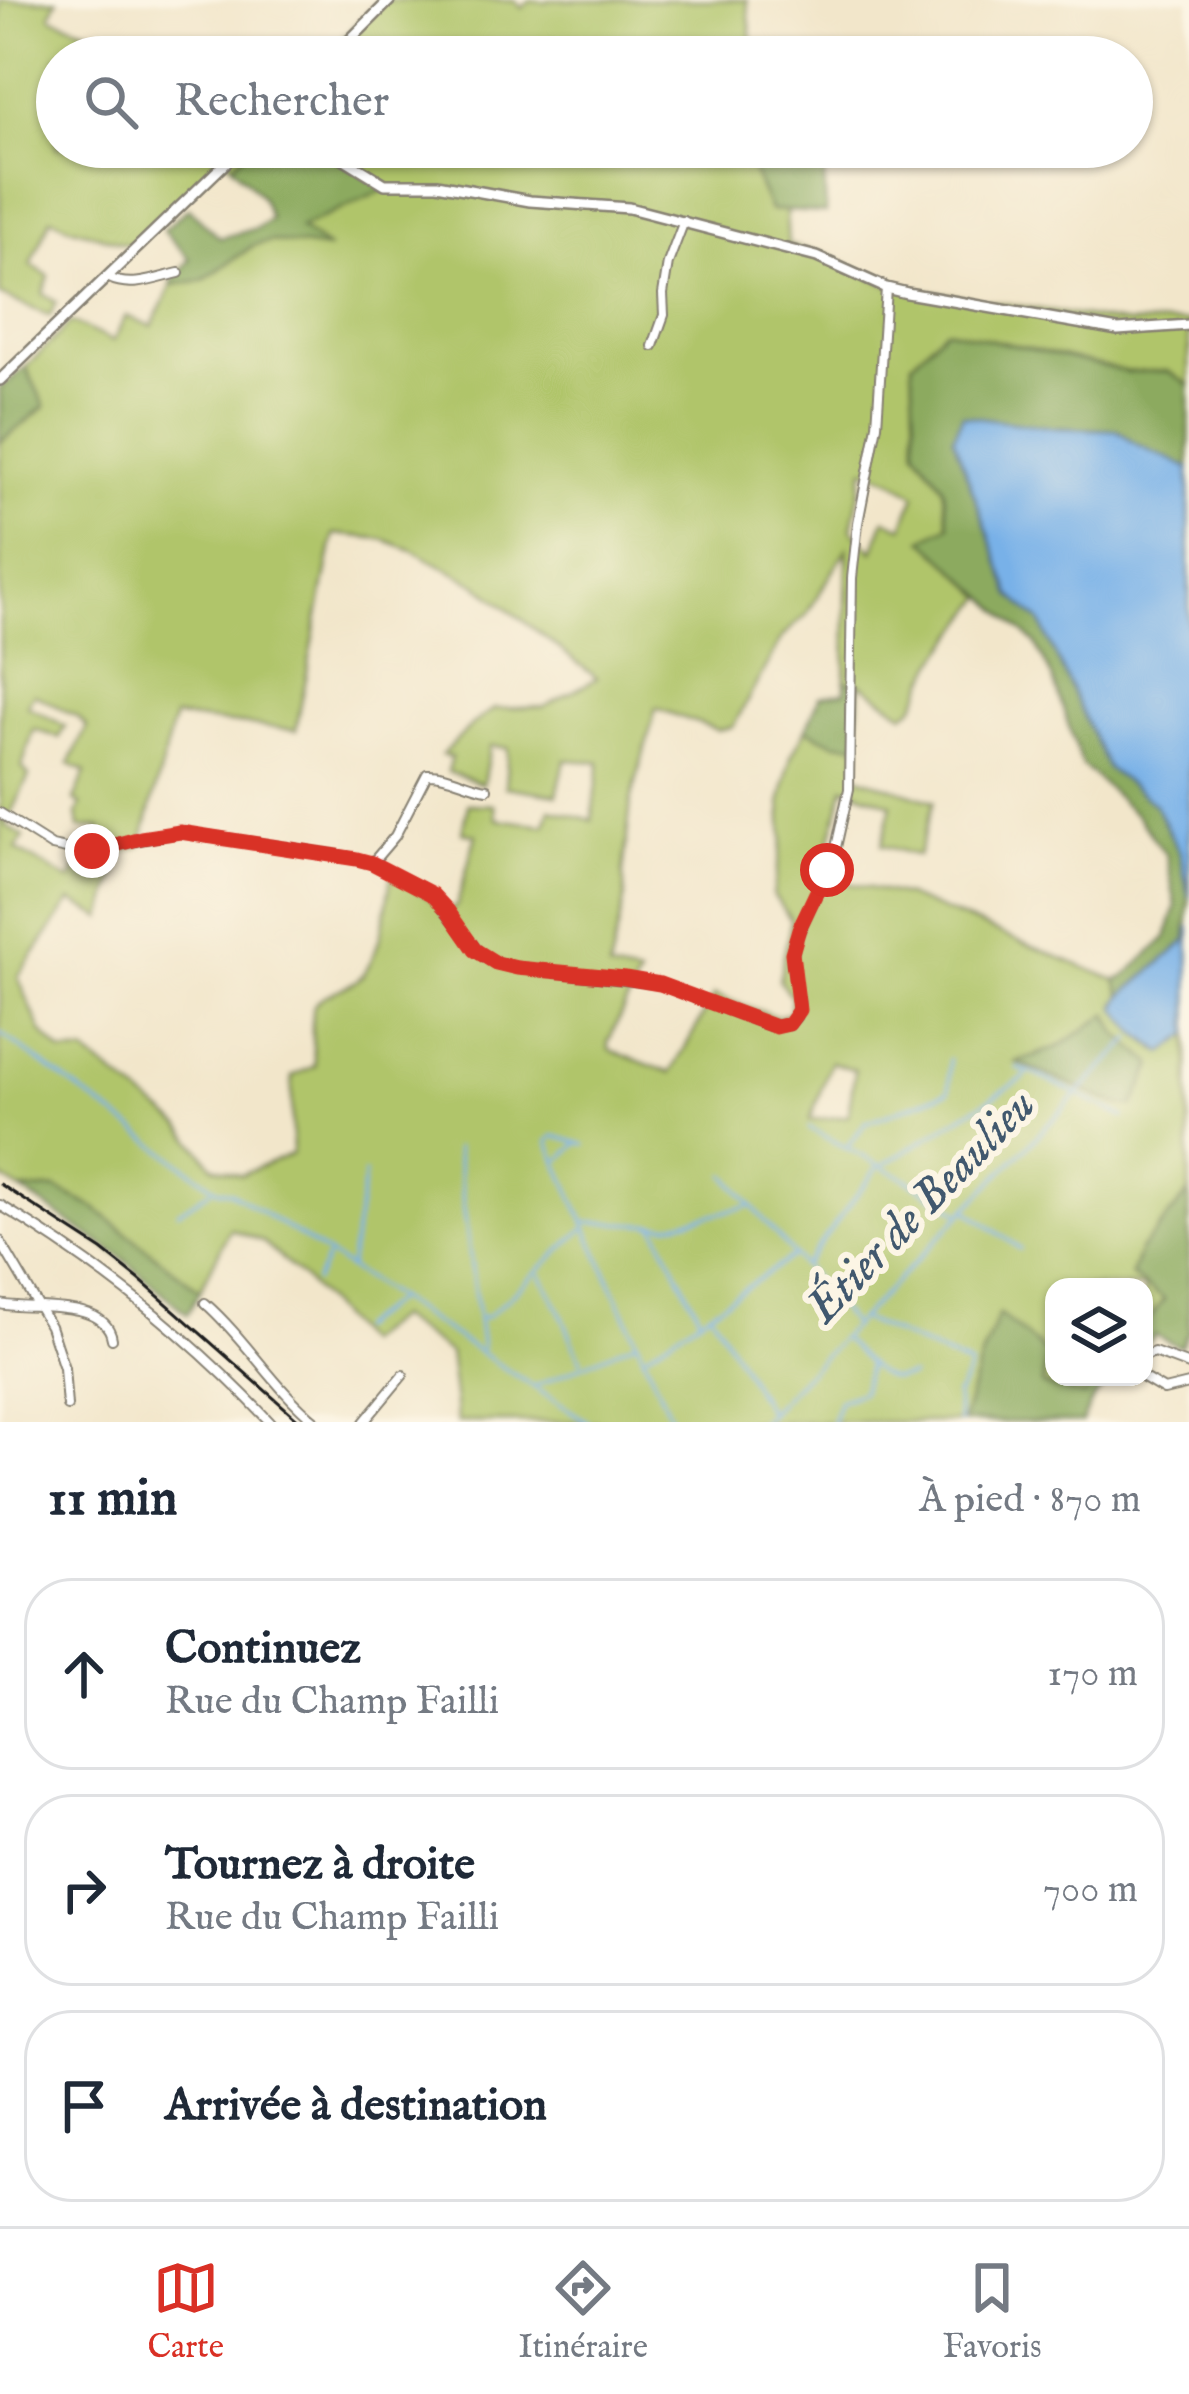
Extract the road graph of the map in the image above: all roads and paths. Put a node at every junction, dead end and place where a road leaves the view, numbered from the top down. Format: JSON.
{"nodes":[{"id":1,"x":390,"y":0,"type":"edge"},
{"id":2,"x":354,"y":36,"type":"edge"},
{"id":3,"x":221,"y":168,"type":"edge"},
{"id":4,"x":360,"y":168,"type":"edge"},
{"id":5,"x":684,"y":221,"type":"junction"},
{"id":6,"x":179,"y":273,"type":"dead end"},
{"id":7,"x":110,"y":278,"type":"junction"},
{"id":8,"x":886,"y":288,"type":"junction"},
{"id":9,"x":1189,"y":326,"type":"edge"},
{"id":10,"x":653,"y":346,"type":"dead end"},
{"id":11,"x":0,"y":380,"type":"edge"},
{"id":12,"x":487,"y":789,"type":"dead end"},
{"id":13,"x":0,"y":813,"type":"edge"},
{"id":14,"x":372,"y":863,"type":"junction"},
{"id":15,"x":0,"y":1205,"type":"edge"},
{"id":16,"x":0,"y":1241,"type":"edge"},
{"id":17,"x":0,"y":1304,"type":"edge"},
{"id":18,"x":205,"y":1304,"type":"dead end"},
{"id":19,"x":40,"y":1305,"type":"junction"},
{"id":20,"x":112,"y":1339,"type":"dead end"},
{"id":21,"x":1153,"y":1352,"type":"edge"},
{"id":22,"x":1189,"y":1365,"type":"edge"},
{"id":23,"x":403,"y":1375,"type":"dead end"},
{"id":24,"x":1153,"y":1384,"type":"edge"},
{"id":25,"x":1189,"y":1384,"type":"edge"},
{"id":26,"x":68,"y":1406,"type":"dead end"},
{"id":27,"x":270,"y":1422,"type":"edge"},
{"id":28,"x":316,"y":1422,"type":"edge"},
{"id":29,"x":364,"y":1422,"type":"edge"}],
"edges":[{"from":1,"to":2,"type":"street"},
{"from":3,"to":7,"type":"street"},
{"from":4,"to":5,"type":"street"},
{"from":5,"to":8,"type":"street"},
{"from":5,"to":10,"type":"street"},
{"from":6,"to":7,"type":"street"},
{"from":7,"to":11,"type":"street"},
{"from":8,"to":9,"type":"street"},
{"from":8,"to":14,"type":"street"},
{"from":12,"to":14,"type":"street"},
{"from":13,"to":14,"type":"street"},
{"from":15,"to":27,"type":"street"},
{"from":16,"to":19,"type":"street"},
{"from":17,"to":19,"type":"street"},
{"from":18,"to":28,"type":"street"},
{"from":19,"to":20,"type":"street"},
{"from":19,"to":26,"type":"street"},
{"from":21,"to":22,"type":"street"},
{"from":23,"to":29,"type":"street"},
{"from":24,"to":25,"type":"street"}]}
